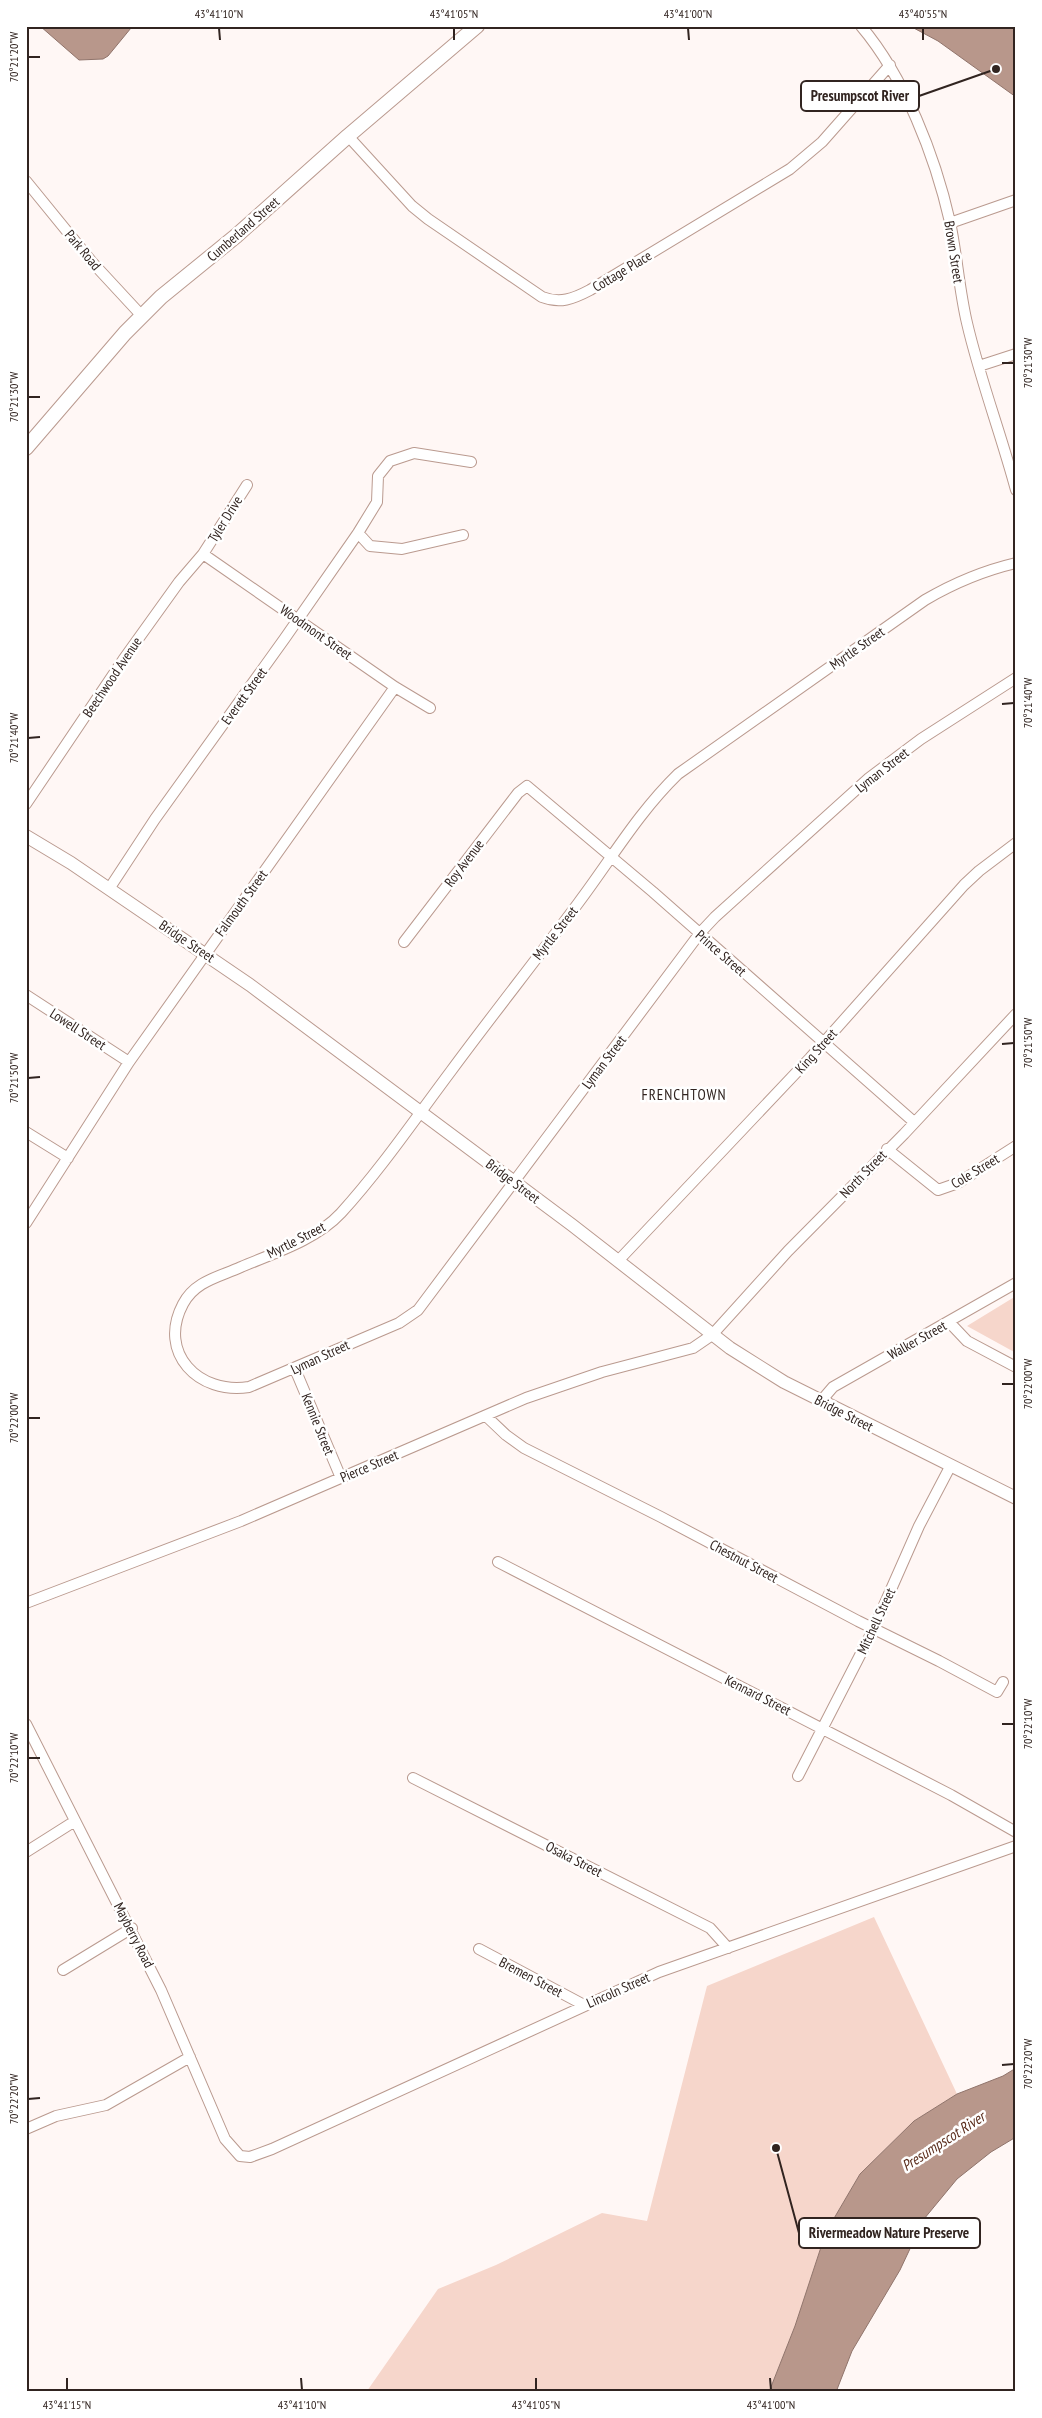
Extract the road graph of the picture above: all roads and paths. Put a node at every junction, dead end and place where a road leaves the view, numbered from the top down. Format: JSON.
{"nodes":[{"id":1,"x":477,"y":26,"type":"edge"},
{"id":2,"x":861,"y":26,"type":"edge"},
{"id":3,"x":890,"y":66,"type":"junction"},
{"id":4,"x":348,"y":136,"type":"junction"},
{"id":5,"x":26,"y":181,"type":"edge"},
{"id":6,"x":1016,"y":200,"type":"edge"},
{"id":7,"x":950,"y":223,"type":"junction"},
{"id":8,"x":142,"y":316,"type":"junction"},
{"id":9,"x":1016,"y":354,"type":"edge"},
{"id":10,"x":979,"y":366,"type":"junction"},
{"id":11,"x":26,"y":448,"type":"edge"},
{"id":12,"x":471,"y":462,"type":"dead end"},
{"id":13,"x":247,"y":484,"type":"dead end"},
{"id":14,"x":1016,"y":490,"type":"edge"},
{"id":15,"x":358,"y":533,"type":"junction"},
{"id":16,"x":463,"y":535,"type":"dead end"},
{"id":17,"x":202,"y":554,"type":"junction"},
{"id":18,"x":1016,"y":563,"type":"edge"},
{"id":19,"x":297,"y":620,"type":"junction"},
{"id":20,"x":1016,"y":678,"type":"edge"},
{"id":21,"x":394,"y":687,"type":"junction"},
{"id":22,"x":430,"y":708,"type":"dead end"},
{"id":23,"x":527,"y":786,"type":"joint"},
{"id":24,"x":26,"y":804,"type":"edge"},
{"id":25,"x":26,"y":836,"type":"edge"},
{"id":26,"x":1016,"y":843,"type":"edge"},
{"id":27,"x":610,"y":855,"type":"junction"},
{"id":28,"x":109,"y":889,"type":"junction"},
{"id":29,"x":700,"y":933,"type":"junction"},
{"id":30,"x":404,"y":942,"type":"dead end"},
{"id":31,"x":205,"y":954,"type":"junction"},
{"id":32,"x":26,"y":995,"type":"edge"},
{"id":33,"x":1016,"y":1014,"type":"edge"},
{"id":34,"x":823,"y":1042,"type":"junction"},
{"id":35,"x":129,"y":1062,"type":"junction"},
{"id":36,"x":420,"y":1112,"type":"junction"},
{"id":37,"x":914,"y":1122,"type":"junction"},
{"id":38,"x":26,"y":1132,"type":"edge"},
{"id":39,"x":1016,"y":1146,"type":"edge"},
{"id":40,"x":888,"y":1149,"type":"junction"},
{"id":41,"x":68,"y":1158,"type":"junction"},
{"id":42,"x":512,"y":1182,"type":"junction"},
{"id":43,"x":26,"y":1223,"type":"edge"},
{"id":44,"x":618,"y":1261,"type":"junction"},
{"id":45,"x":1016,"y":1283,"type":"edge"},
{"id":46,"x":949,"y":1322,"type":"junction"},
{"id":47,"x":712,"y":1335,"type":"junction"},
{"id":48,"x":186,"y":1366,"type":"joint"},
{"id":49,"x":1016,"y":1367,"type":"edge"},
{"id":50,"x":295,"y":1370,"type":"junction"},
{"id":51,"x":821,"y":1401,"type":"junction"},
{"id":52,"x":486,"y":1416,"type":"junction"},
{"id":53,"x":951,"y":1465,"type":"junction"},
{"id":54,"x":341,"y":1478,"type":"junction"},
{"id":55,"x":1016,"y":1498,"type":"edge"},
{"id":56,"x":498,"y":1562,"type":"dead end"},
{"id":57,"x":26,"y":1603,"type":"edge"},
{"id":58,"x":874,"y":1628,"type":"junction"},
{"id":59,"x":1003,"y":1682,"type":"dead end"},
{"id":60,"x":26,"y":1724,"type":"edge"},
{"id":61,"x":823,"y":1729,"type":"junction"},
{"id":62,"x":798,"y":1776,"type":"dead end"},
{"id":63,"x":413,"y":1778,"type":"dead end"},
{"id":64,"x":75,"y":1821,"type":"junction"},
{"id":65,"x":1016,"y":1832,"type":"edge"},
{"id":66,"x":1016,"y":1846,"type":"edge"},
{"id":67,"x":26,"y":1852,"type":"edge"},
{"id":68,"x":132,"y":1928,"type":"junction"},
{"id":69,"x":728,"y":1948,"type":"junction"},
{"id":70,"x":479,"y":1949,"type":"dead end"},
{"id":71,"x":63,"y":1970,"type":"dead end"},
{"id":72,"x":584,"y":2005,"type":"junction"},
{"id":73,"x":190,"y":2057,"type":"junction"},
{"id":74,"x":26,"y":2129,"type":"edge"},
{"id":75,"x":234,"y":2150,"type":"joint"}],
"edges":[{"from":1,"to":4,"type":"main road","name":"Cumberland Street"},
{"from":2,"to":3,"type":"street","name":"Brown Street"},
{"from":3,"to":4,"type":"street","name":"Cottage Place"},
{"from":3,"to":7,"type":"street","name":"Brown Street"},
{"from":4,"to":8,"type":"main road","name":"Cumberland Street"},
{"from":5,"to":8,"type":"street","name":"Park Road"},
{"from":6,"to":7,"type":"street"},
{"from":7,"to":10,"type":"street","name":"Brown Street"},
{"from":8,"to":11,"type":"main road","name":"Cumberland Street"},
{"from":9,"to":10,"type":"street"},
{"from":10,"to":14,"type":"street","name":"Brown Street"},
{"from":12,"to":15,"type":"street","name":"Everett Street"},
{"from":13,"to":17,"type":"street","name":"Tyler Drive"},
{"from":15,"to":16,"type":"street"},
{"from":15,"to":19,"type":"street","name":"Everett Street"},
{"from":17,"to":19,"type":"street","name":"Woodmont Street"},
{"from":17,"to":24,"type":"street","name":"Beechwood Avenue"},
{"from":18,"to":27,"type":"street","name":"Myrtle Street"},
{"from":19,"to":21,"type":"street","name":"Woodmont Street"},
{"from":19,"to":28,"type":"street","name":"Everett Street"},
{"from":20,"to":29,"type":"street","name":"Lyman Street"},
{"from":21,"to":22,"type":"street","name":"Woodmont Street"},
{"from":21,"to":31,"type":"street","name":"Falmouth Street"},
{"from":23,"to":27,"type":"street","name":"Prince Street"},
{"from":23,"to":30,"type":"street","name":"Roy Avenue"},
{"from":25,"to":28,"type":"street","name":"Bridge Street"},
{"from":26,"to":34,"type":"street","name":"King Street"},
{"from":27,"to":29,"type":"street","name":"Prince Street"},
{"from":27,"to":36,"type":"street","name":"Myrtle Street"},
{"from":28,"to":31,"type":"street","name":"Bridge Street"},
{"from":29,"to":34,"type":"street","name":"Prince Street"},
{"from":29,"to":42,"type":"street","name":"Lyman Street"},
{"from":31,"to":35,"type":"street","name":"Falmouth Street"},
{"from":31,"to":36,"type":"street","name":"Bridge Street"},
{"from":32,"to":35,"type":"street","name":"Lowell Street"},
{"from":33,"to":37,"type":"street","name":"North Street"},
{"from":34,"to":37,"type":"street","name":"Prince Street"},
{"from":34,"to":44,"type":"street","name":"King Street"},
{"from":35,"to":41,"type":"street","name":"Falmouth Street"},
{"from":36,"to":42,"type":"street","name":"Bridge Street"},
{"from":36,"to":48,"type":"street","name":"Myrtle Street"},
{"from":37,"to":40,"type":"street","name":"North Street"},
{"from":38,"to":41,"type":"street"},
{"from":39,"to":40,"type":"street","name":"Cole Street"},
{"from":40,"to":47,"type":"street","name":"North Street"},
{"from":41,"to":43,"type":"street","name":"Falmouth Street"},
{"from":42,"to":44,"type":"street","name":"Bridge Street"},
{"from":42,"to":50,"type":"street","name":"Lyman Street"},
{"from":44,"to":47,"type":"street","name":"Bridge Street"},
{"from":45,"to":46,"type":"street","name":"Walker Street"},
{"from":46,"to":49,"type":"street"},
{"from":46,"to":51,"type":"street","name":"Walker Street"},
{"from":47,"to":51,"type":"street","name":"Bridge Street"},
{"from":47,"to":52,"type":"street","name":"Pierce Street"},
{"from":48,"to":50,"type":"street","name":"Lyman Street"},
{"from":50,"to":54,"type":"street","name":"Kennie Street"},
{"from":51,"to":53,"type":"street","name":"Bridge Street"},
{"from":52,"to":54,"type":"street","name":"Pierce Street"},
{"from":52,"to":58,"type":"street","name":"Chestnut Street"},
{"from":53,"to":55,"type":"street","name":"Bridge Street"},
{"from":53,"to":58,"type":"street","name":"Mitchell Street"},
{"from":54,"to":57,"type":"street","name":"Pierce Street"},
{"from":56,"to":61,"type":"street","name":"Kennard Street"},
{"from":58,"to":59,"type":"street","name":"Chestnut Street"},
{"from":58,"to":61,"type":"street","name":"Mitchell Street"},
{"from":60,"to":64,"type":"street","name":"Mayberry Road"},
{"from":61,"to":62,"type":"street","name":"Mitchell Street"},
{"from":61,"to":65,"type":"street","name":"Kennard Street"},
{"from":63,"to":69,"type":"street","name":"Osaka Street"},
{"from":64,"to":67,"type":"street"},
{"from":64,"to":68,"type":"street","name":"Mayberry Road"},
{"from":66,"to":69,"type":"street","name":"Lincoln Street"},
{"from":68,"to":71,"type":"street"},
{"from":68,"to":73,"type":"street","name":"Mayberry Road"},
{"from":69,"to":72,"type":"street","name":"Lincoln Street"},
{"from":70,"to":72,"type":"street","name":"Bremen Street"},
{"from":72,"to":75,"type":"street","name":"Lincoln Street"},
{"from":73,"to":74,"type":"street"},
{"from":73,"to":75,"type":"street","name":"Mayberry Road"}]}
